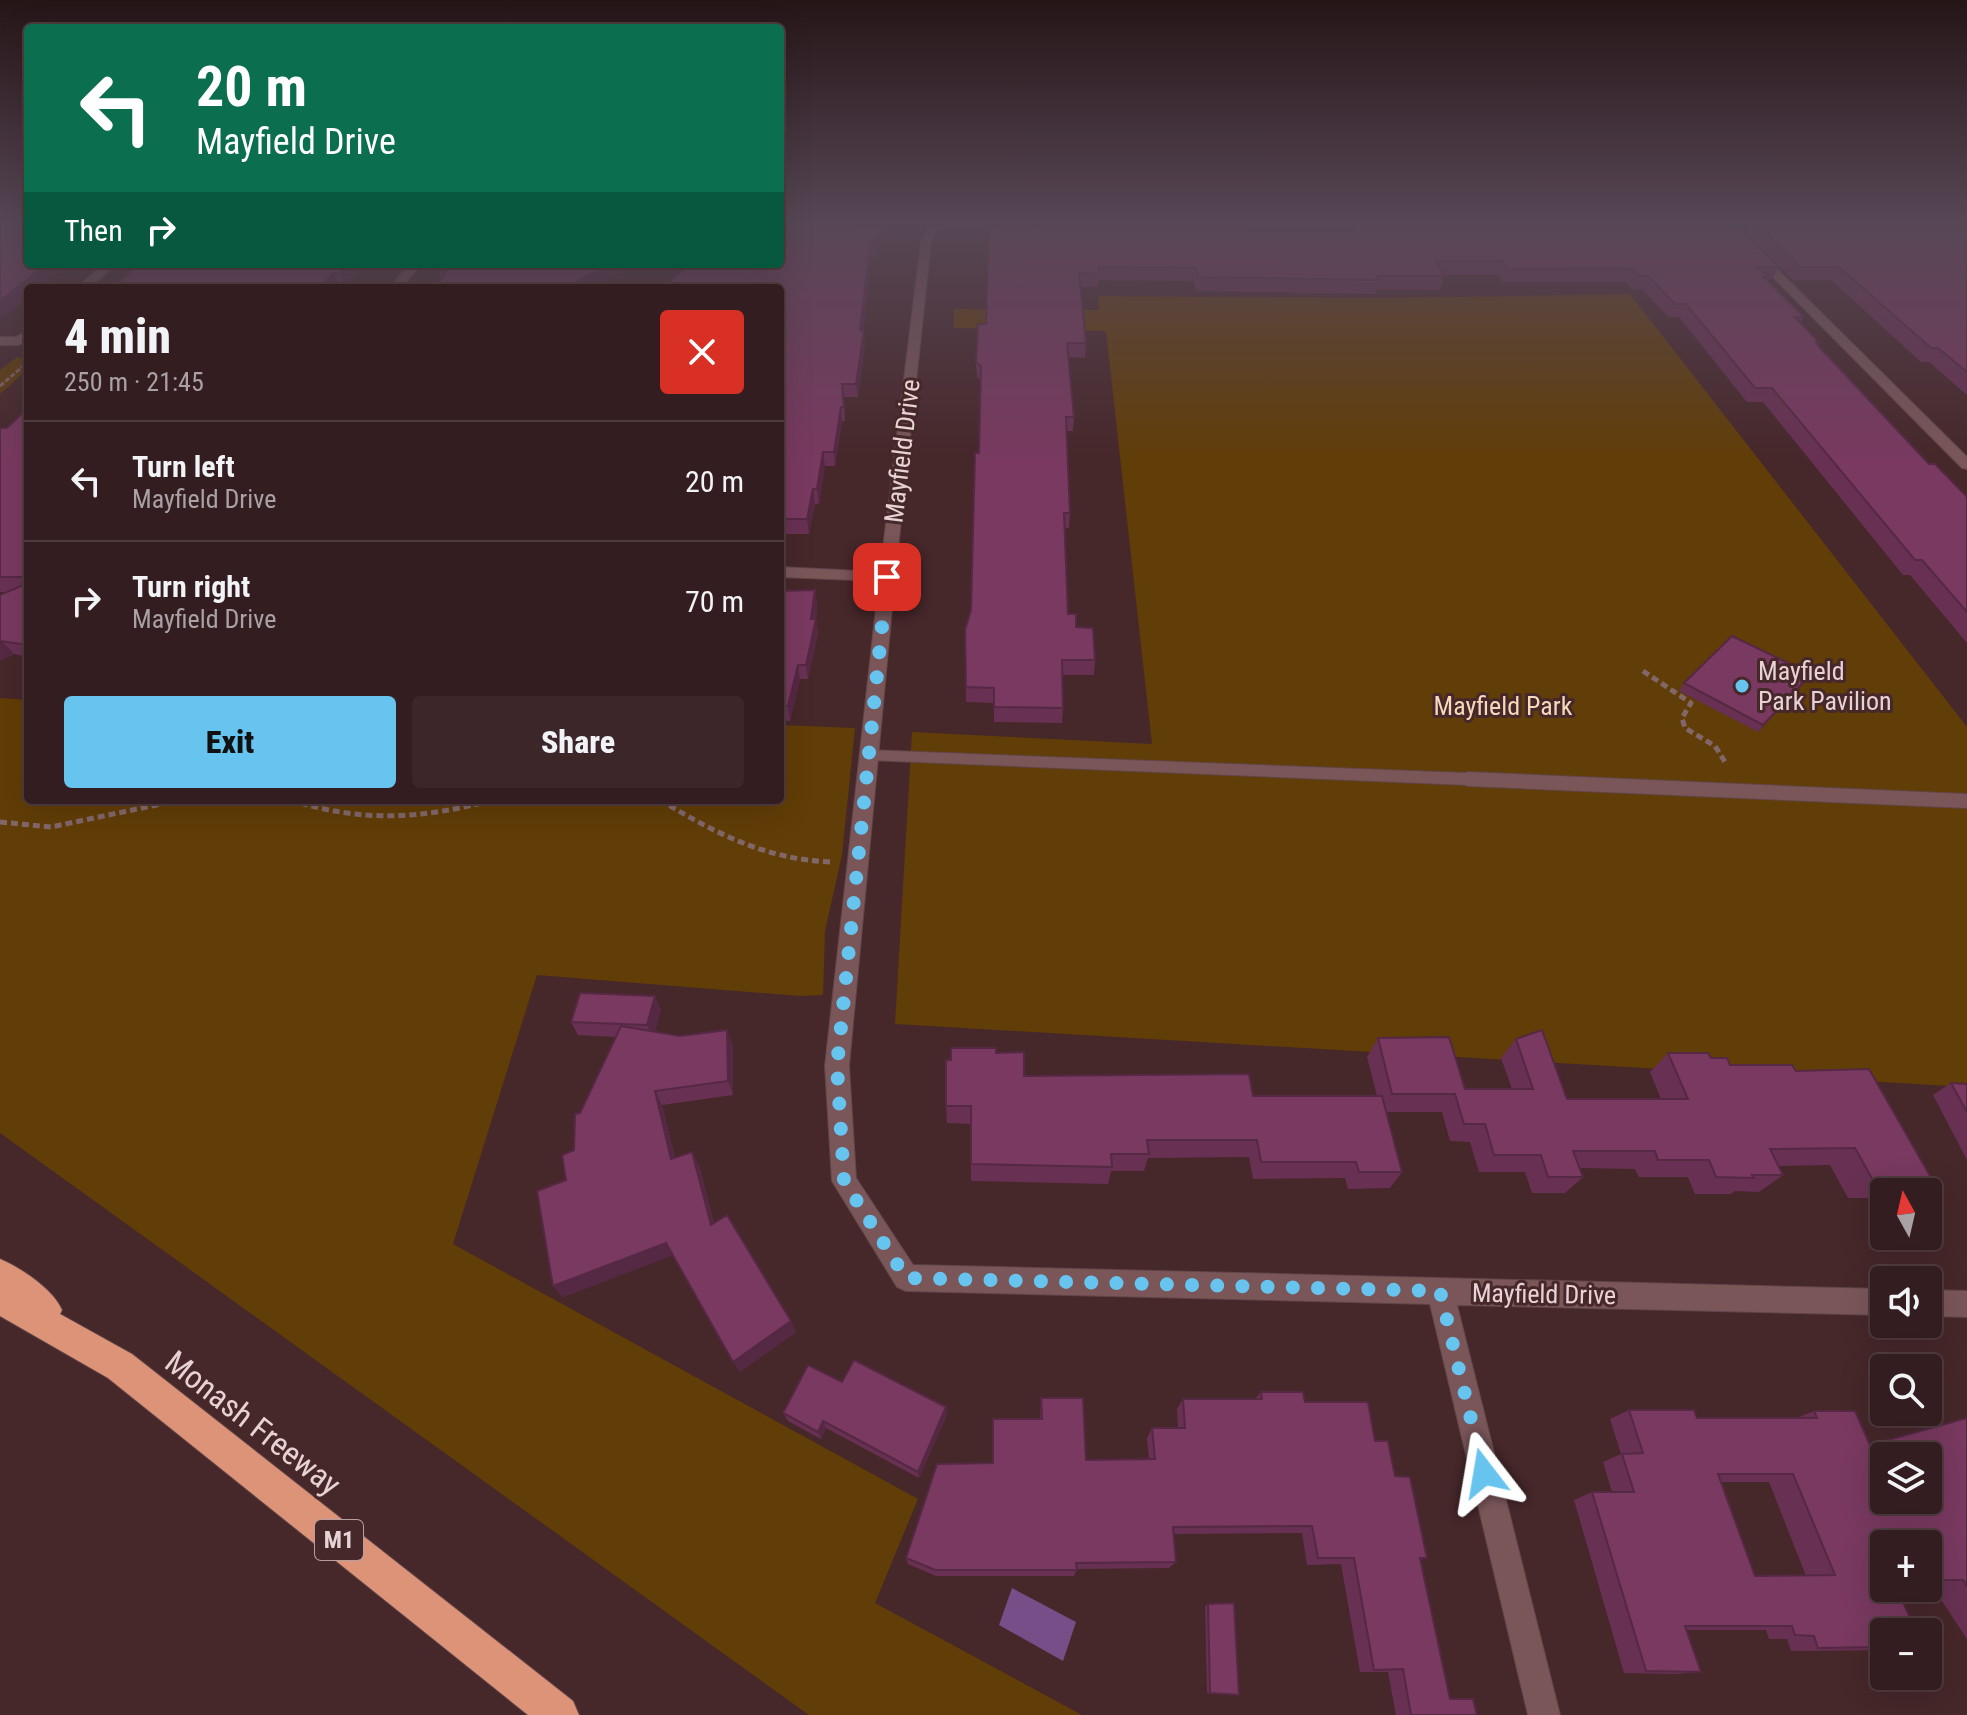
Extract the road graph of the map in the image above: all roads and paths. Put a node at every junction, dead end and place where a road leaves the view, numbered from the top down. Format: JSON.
{"nodes":[{"id":1,"x":919,"y":300,"type":"edge"},
{"id":2,"x":1802,"y":300,"type":"edge"},
{"id":3,"x":24,"y":338,"type":"edge"},
{"id":4,"x":0,"y":341,"type":"edge"},
{"id":5,"x":24,"y":365,"type":"edge"},
{"id":6,"x":0,"y":386,"type":"edge"},
{"id":7,"x":1967,"y":465,"type":"edge"},
{"id":8,"x":784,"y":572,"type":"edge"},
{"id":9,"x":887,"y":577,"type":"junction"},
{"id":10,"x":1643,"y":671,"type":"dead end"},
{"id":11,"x":868,"y":755,"type":"junction"},
{"id":12,"x":1467,"y":779,"type":"joint"},
{"id":13,"x":1739,"y":790,"type":"junction"},
{"id":14,"x":1967,"y":801,"type":"edge"},
{"id":15,"x":161,"y":804,"type":"edge"},
{"id":16,"x":306,"y":804,"type":"edge"},
{"id":17,"x":478,"y":804,"type":"edge"},
{"id":18,"x":667,"y":804,"type":"edge"},
{"id":19,"x":0,"y":822,"type":"edge"},
{"id":20,"x":859,"y":862,"type":"junction"},
{"id":21,"x":0,"y":1275,"type":"edge"},
{"id":22,"x":1440,"y":1291,"type":"junction"},
{"id":23,"x":0,"y":1298,"type":"edge"},
{"id":24,"x":1870,"y":1302,"type":"edge"},
{"id":25,"x":1942,"y":1303,"type":"edge"},
{"id":26,"x":1967,"y":1304,"type":"edge"},
{"id":27,"x":120,"y":1366,"type":"junction"},
{"id":28,"x":559,"y":1715,"type":"edge"},
{"id":29,"x":1544,"y":1715,"type":"edge"}],
"edges":[{"from":1,"to":9,"type":"street","name":"Mayfield Drive"},
{"from":2,"to":7,"type":"street"},
{"from":3,"to":4,"type":"street"},
{"from":5,"to":6,"type":"path"},
{"from":8,"to":9,"type":"street"},
{"from":9,"to":11,"type":"street","name":"Mayfield Drive"},
{"from":10,"to":13,"type":"path"},
{"from":11,"to":12,"type":"lane"},
{"from":11,"to":20,"type":"street","name":"Mayfield Drive"},
{"from":12,"to":13,"type":"street"},
{"from":13,"to":14,"type":"street"},
{"from":15,"to":19,"type":"path"},
{"from":16,"to":17,"type":"path"},
{"from":18,"to":20,"type":"path"},
{"from":20,"to":22,"type":"street","name":"Mayfield Drive"},
{"from":21,"to":27,"type":"highway"},
{"from":22,"to":24,"type":"street","name":"Mayfield Drive"},
{"from":22,"to":29,"type":"street"},
{"from":23,"to":27,"type":"highway","name":"Monash Freeway","number":"M1"},
{"from":25,"to":26,"type":"street"},
{"from":27,"to":28,"type":"highway","name":"Monash Freeway","number":"M1"}]}
